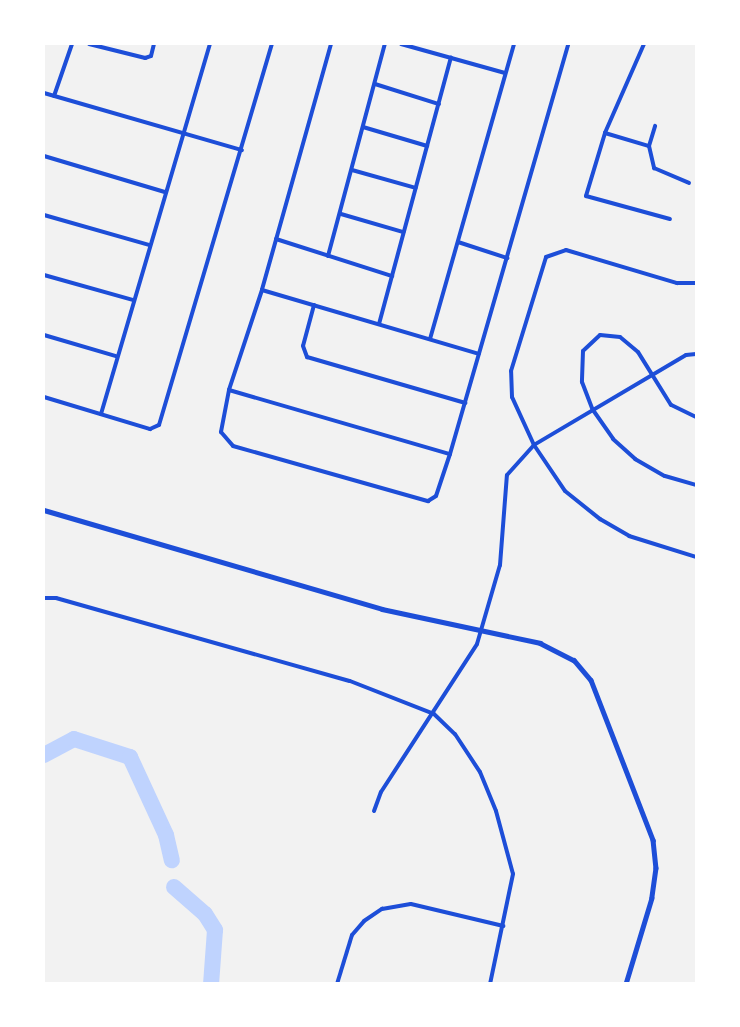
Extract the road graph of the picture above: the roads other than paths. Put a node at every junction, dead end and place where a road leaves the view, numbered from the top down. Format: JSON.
{"nodes":[{"id":1,"x":72,"y":44,"type":"edge"},
{"id":2,"x":89,"y":44,"type":"edge"},
{"id":3,"x":154,"y":44,"type":"edge"},
{"id":4,"x":210,"y":44,"type":"edge"},
{"id":5,"x":272,"y":44,"type":"edge"},
{"id":6,"x":331,"y":44,"type":"edge"},
{"id":7,"x":385,"y":44,"type":"edge"},
{"id":8,"x":401,"y":44,"type":"edge"},
{"id":9,"x":514,"y":44,"type":"edge"},
{"id":10,"x":568,"y":44,"type":"edge"},
{"id":11,"x":644,"y":44,"type":"edge"},
{"id":12,"x":452,"y":58,"type":"junction"},
{"id":13,"x":505,"y":73,"type":"junction"},
{"id":14,"x":375,"y":84,"type":"junction"},
{"id":15,"x":44,"y":93,"type":"edge"},
{"id":16,"x":54,"y":96,"type":"junction"},
{"id":17,"x":439,"y":104,"type":"junction"},
{"id":18,"x":655,"y":126,"type":"dead end"},
{"id":19,"x":363,"y":127,"type":"junction"},
{"id":20,"x":185,"y":132,"type":"junction"},
{"id":21,"x":605,"y":133,"type":"junction"},
{"id":22,"x":428,"y":146,"type":"junction"},
{"id":23,"x":649,"y":146,"type":"junction"},
{"id":24,"x":242,"y":150,"type":"junction"},
{"id":25,"x":44,"y":156,"type":"edge"},
{"id":26,"x":352,"y":170,"type":"junction"},
{"id":27,"x":689,"y":183,"type":"dead end"},
{"id":28,"x":416,"y":188,"type":"junction"},
{"id":29,"x":165,"y":192,"type":"junction"},
{"id":30,"x":341,"y":214,"type":"junction"},
{"id":31,"x":44,"y":215,"type":"edge"},
{"id":32,"x":670,"y":219,"type":"dead end"},
{"id":33,"x":404,"y":233,"type":"junction"},
{"id":34,"x":276,"y":239,"type":"junction"},
{"id":35,"x":458,"y":242,"type":"junction"},
{"id":36,"x":149,"y":245,"type":"junction"},
{"id":37,"x":328,"y":256,"type":"junction"},
{"id":38,"x":507,"y":258,"type":"junction"},
{"id":39,"x":44,"y":275,"type":"edge"},
{"id":40,"x":392,"y":276,"type":"junction"},
{"id":41,"x":696,"y":283,"type":"edge"},
{"id":42,"x":262,"y":290,"type":"junction"},
{"id":43,"x":133,"y":300,"type":"junction"},
{"id":44,"x":314,"y":305,"type":"junction"},
{"id":45,"x":379,"y":324,"type":"junction"},
{"id":46,"x":44,"y":335,"type":"edge"},
{"id":47,"x":430,"y":339,"type":"junction"},
{"id":48,"x":479,"y":354,"type":"junction"},
{"id":49,"x":696,"y":354,"type":"edge"},
{"id":50,"x":116,"y":356,"type":"junction"},
{"id":51,"x":651,"y":375,"type":"junction"},
{"id":52,"x":229,"y":390,"type":"junction"},
{"id":53,"x":44,"y":397,"type":"edge"},
{"id":54,"x":465,"y":403,"type":"junction"},
{"id":55,"x":593,"y":410,"type":"junction"},
{"id":56,"x":101,"y":414,"type":"junction"},
{"id":57,"x":696,"y":417,"type":"edge"},
{"id":58,"x":534,"y":445,"type":"junction"},
{"id":59,"x":450,"y":454,"type":"junction"},
{"id":60,"x":696,"y":485,"type":"edge"},
{"id":61,"x":44,"y":510,"type":"edge"},
{"id":62,"x":696,"y":557,"type":"edge"},
{"id":63,"x":44,"y":598,"type":"edge"},
{"id":64,"x":480,"y":628,"type":"junction"},
{"id":65,"x":434,"y":714,"type":"junction"},
{"id":66,"x":374,"y":811,"type":"dead end"},
{"id":67,"x":503,"y":926,"type":"junction"},
{"id":68,"x":337,"y":984,"type":"edge"},
{"id":69,"x":490,"y":984,"type":"edge"},
{"id":70,"x":626,"y":984,"type":"edge"}],
"edges":[{"from":1,"to":16,"type":"street"},
{"from":2,"to":3,"type":"street"},
{"from":4,"to":20,"type":"street"},
{"from":5,"to":24,"type":"street"},
{"from":6,"to":34,"type":"street"},
{"from":7,"to":14,"type":"street"},
{"from":8,"to":12,"type":"street"},
{"from":9,"to":13,"type":"street"},
{"from":10,"to":38,"type":"street"},
{"from":11,"to":21,"type":"street"},
{"from":12,"to":13,"type":"street"},
{"from":12,"to":17,"type":"street"},
{"from":13,"to":35,"type":"street"},
{"from":14,"to":17,"type":"street"},
{"from":14,"to":19,"type":"street"},
{"from":15,"to":16,"type":"street"},
{"from":16,"to":20,"type":"street"},
{"from":17,"to":22,"type":"street"},
{"from":18,"to":23,"type":"street"},
{"from":19,"to":22,"type":"street"},
{"from":19,"to":26,"type":"street"},
{"from":20,"to":24,"type":"street"},
{"from":20,"to":29,"type":"street"},
{"from":21,"to":23,"type":"street"},
{"from":21,"to":32,"type":"street"},
{"from":22,"to":28,"type":"street"},
{"from":23,"to":27,"type":"street"},
{"from":24,"to":56,"type":"street"},
{"from":25,"to":29,"type":"street"},
{"from":26,"to":28,"type":"street"},
{"from":26,"to":30,"type":"street"},
{"from":28,"to":33,"type":"street"},
{"from":29,"to":36,"type":"street"},
{"from":30,"to":33,"type":"street"},
{"from":30,"to":37,"type":"street"},
{"from":31,"to":36,"type":"street"},
{"from":33,"to":40,"type":"street"},
{"from":34,"to":37,"type":"street"},
{"from":34,"to":42,"type":"street"},
{"from":35,"to":38,"type":"street"},
{"from":35,"to":47,"type":"street"},
{"from":36,"to":43,"type":"street"},
{"from":37,"to":40,"type":"street"},
{"from":38,"to":48,"type":"street"},
{"from":39,"to":43,"type":"street"},
{"from":40,"to":45,"type":"street"},
{"from":41,"to":58,"type":"street"},
{"from":42,"to":44,"type":"street"},
{"from":42,"to":52,"type":"street"},
{"from":43,"to":50,"type":"street"},
{"from":44,"to":45,"type":"street"},
{"from":44,"to":54,"type":"street"},
{"from":45,"to":47,"type":"street"},
{"from":46,"to":50,"type":"street"},
{"from":47,"to":48,"type":"street"},
{"from":48,"to":54,"type":"street"},
{"from":49,"to":51,"type":"street"},
{"from":50,"to":56,"type":"street"},
{"from":51,"to":55,"type":"street"},
{"from":51,"to":55,"type":"street"},
{"from":51,"to":57,"type":"street"},
{"from":52,"to":59,"type":"street"},
{"from":52,"to":59,"type":"street"},
{"from":53,"to":56,"type":"street"},
{"from":54,"to":59,"type":"street"},
{"from":55,"to":58,"type":"street"},
{"from":55,"to":60,"type":"street"},
{"from":58,"to":62,"type":"street"},
{"from":58,"to":64,"type":"street"},
{"from":61,"to":64,"type":"street"},
{"from":63,"to":65,"type":"street"},
{"from":64,"to":65,"type":"street"},
{"from":64,"to":70,"type":"street"},
{"from":65,"to":66,"type":"street"},
{"from":65,"to":67,"type":"street"},
{"from":67,"to":68,"type":"street"},
{"from":67,"to":69,"type":"street"}]}
